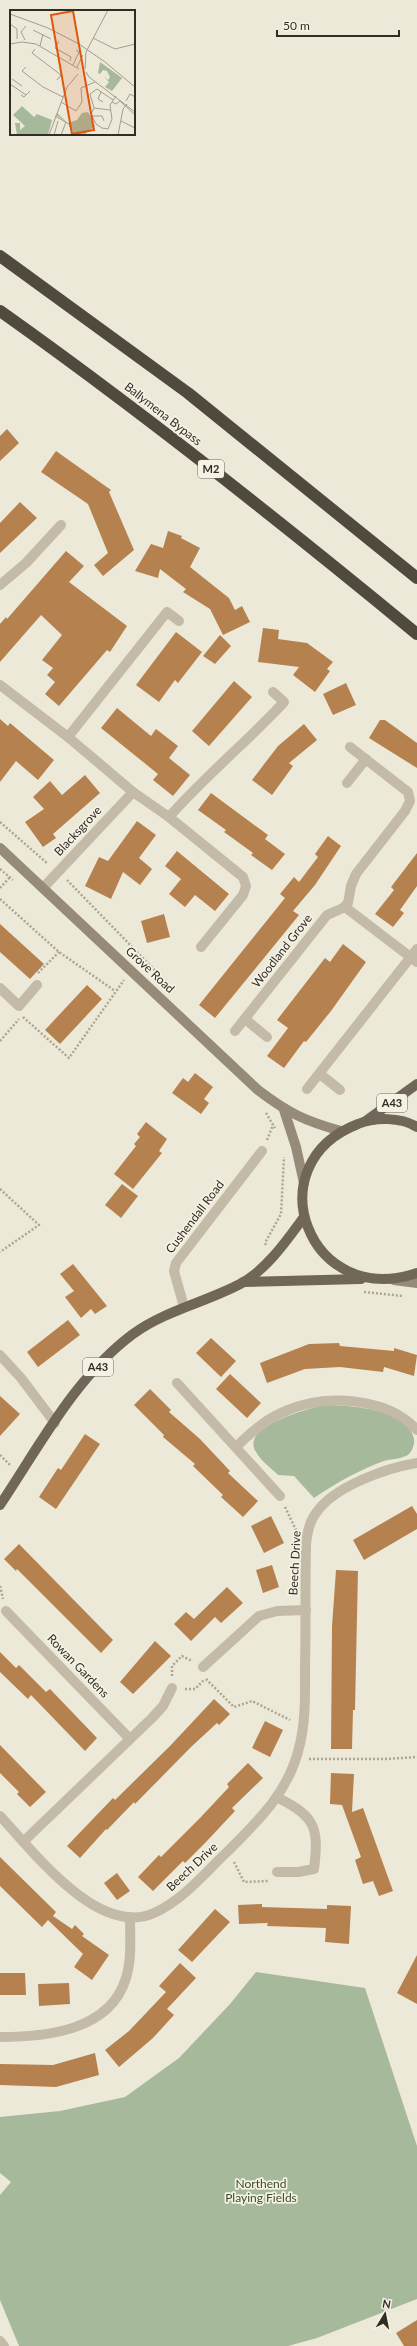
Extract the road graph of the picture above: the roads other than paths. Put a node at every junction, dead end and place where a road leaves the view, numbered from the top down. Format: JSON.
{"nodes":[{"id":1,"x":0,"y":256,"type":"edge"},
{"id":2,"x":0,"y":311,"type":"edge"},
{"id":3,"x":61,"y":525,"type":"dead end"},
{"id":4,"x":417,"y":578,"type":"edge"},
{"id":5,"x":0,"y":585,"type":"edge"},
{"id":6,"x":179,"y":621,"type":"dead end"},
{"id":7,"x":417,"y":634,"type":"edge"},
{"id":8,"x":0,"y":685,"type":"edge"},
{"id":9,"x":273,"y":692,"type":"dead end"},
{"id":10,"x":68,"y":737,"type":"junction"},
{"id":11,"x":350,"y":747,"type":"dead end"},
{"id":12,"x":366,"y":759,"type":"junction"},
{"id":13,"x":347,"y":782,"type":"dead end"},
{"id":14,"x":133,"y":792,"type":"junction"},
{"id":15,"x":169,"y":817,"type":"junction"},
{"id":16,"x":0,"y":848,"type":"edge"},
{"id":17,"x":43,"y":888,"type":"junction"},
{"id":18,"x":345,"y":907,"type":"junction"},
{"id":19,"x":201,"y":947,"type":"dead end"},
{"id":20,"x":417,"y":949,"type":"edge"},
{"id":21,"x":414,"y":960,"type":"edge"},
{"id":22,"x":37,"y":985,"type":"road end"},
{"id":23,"x":0,"y":988,"type":"edge"},
{"id":24,"x":245,"y":1019,"type":"junction"},
{"id":25,"x":235,"y":1031,"type":"dead end"},
{"id":26,"x":267,"y":1037,"type":"dead end"},
{"id":27,"x":320,"y":1074,"type":"junction"},
{"id":28,"x":417,"y":1084,"type":"edge"},
{"id":29,"x":307,"y":1089,"type":"dead end"},
{"id":30,"x":340,"y":1090,"type":"dead end"},
{"id":31,"x":284,"y":1110,"type":"junction"},
{"id":32,"x":367,"y":1120,"type":"junction"},
{"id":33,"x":417,"y":1127,"type":"edge"},
{"id":34,"x":341,"y":1131,"type":"junction"},
{"id":35,"x":262,"y":1151,"type":"dead end"},
{"id":36,"x":304,"y":1183,"type":"junction"},
{"id":37,"x":304,"y":1217,"type":"junction"},
{"id":38,"x":417,"y":1273,"type":"edge"},
{"id":39,"x":372,"y":1279,"type":"junction"},
{"id":40,"x":394,"y":1280,"type":"junction"},
{"id":41,"x":243,"y":1282,"type":"junction"},
{"id":42,"x":417,"y":1284,"type":"edge"},
{"id":43,"x":184,"y":1307,"type":"junction"},
{"id":44,"x":0,"y":1355,"type":"edge"},
{"id":45,"x":177,"y":1383,"type":"dead end"},
{"id":46,"x":55,"y":1422,"type":"junction"},
{"id":47,"x":417,"y":1430,"type":"edge"},
{"id":48,"x":236,"y":1447,"type":"junction"},
{"id":49,"x":417,"y":1463,"type":"edge"},
{"id":50,"x":280,"y":1496,"type":"road end"},
{"id":51,"x":0,"y":1505,"type":"edge"},
{"id":52,"x":306,"y":1610,"type":"junction"},
{"id":53,"x":6,"y":1611,"type":"dead end"},
{"id":54,"x":203,"y":1667,"type":"road end"},
{"id":55,"x":172,"y":1688,"type":"road end"},
{"id":56,"x":130,"y":1739,"type":"junction"},
{"id":57,"x":278,"y":1798,"type":"junction"},
{"id":58,"x":0,"y":1816,"type":"edge"},
{"id":59,"x":24,"y":1841,"type":"junction"},
{"id":60,"x":277,"y":1872,"type":"road end"},
{"id":61,"x":130,"y":1918,"type":"junction"},
{"id":62,"x":0,"y":2037,"type":"edge"},
{"id":63,"x":0,"y":2341,"type":"edge"},
{"id":64,"x":4,"y":2346,"type":"edge"}],
"edges":[{"from":1,"to":4,"type":"highway"},
{"from":2,"to":7,"type":"highway","name":"Ballymena Bypass","number":"M2"},
{"from":3,"to":5,"type":"street"},
{"from":6,"to":10,"type":"street"},
{"from":8,"to":10,"type":"street"},
{"from":9,"to":15,"type":"street"},
{"from":10,"to":14,"type":"street"},
{"from":11,"to":12,"type":"street"},
{"from":12,"to":13,"type":"street"},
{"from":12,"to":18,"type":"street"},
{"from":14,"to":15,"type":"street"},
{"from":14,"to":17,"type":"street","name":"Blacksgrove"},
{"from":15,"to":19,"type":"street"},
{"from":16,"to":17,"type":"street","name":"Grove Road"},
{"from":17,"to":31,"type":"street","name":"Grove Road"},
{"from":18,"to":21,"type":"street"},
{"from":18,"to":24,"type":"street","name":"Woodland Grove"},
{"from":20,"to":21,"type":"street"},
{"from":21,"to":27,"type":"street"},
{"from":22,"to":23,"type":"street"},
{"from":24,"to":25,"type":"street","name":"Woodland Grove"},
{"from":24,"to":26,"type":"street"},
{"from":27,"to":29,"type":"street"},
{"from":27,"to":30,"type":"street"},
{"from":28,"to":32,"type":"main road","number":"A43"},
{"from":31,"to":34,"type":"street","name":"Grove Road"},
{"from":31,"to":36,"type":"street"},
{"from":32,"to":33,"type":"main road","number":"A43"},
{"from":32,"to":34,"type":"main road","number":"A43"},
{"from":34,"to":36,"type":"main road","number":"A43"},
{"from":35,"to":43,"type":"street","name":"Cushendall Road"},
{"from":36,"to":37,"type":"main road","number":"A43"},
{"from":37,"to":39,"type":"main road","number":"A43"},
{"from":37,"to":41,"type":"main road","number":"A43"},
{"from":38,"to":40,"type":"main road","number":"A43"},
{"from":39,"to":40,"type":"main road","number":"A43"},
{"from":39,"to":41,"type":"main road","number":"A43"},
{"from":40,"to":42,"type":"street"},
{"from":41,"to":43,"type":"main road","number":"A43"},
{"from":43,"to":46,"type":"main road","number":"A43"},
{"from":44,"to":46,"type":"street"},
{"from":45,"to":48,"type":"street"},
{"from":46,"to":51,"type":"main road","number":"A43"},
{"from":47,"to":48,"type":"street"},
{"from":48,"to":50,"type":"street"},
{"from":49,"to":52,"type":"street","name":"Beech Drive"},
{"from":52,"to":54,"type":"street","name":"Beech Drive"},
{"from":52,"to":57,"type":"street","name":"Beech Drive"},
{"from":53,"to":56,"type":"street","name":"Rowan Gardens"},
{"from":55,"to":56,"type":"street"},
{"from":56,"to":59,"type":"street"},
{"from":57,"to":60,"type":"street"},
{"from":57,"to":61,"type":"street","name":"Beech Drive"},
{"from":58,"to":59,"type":"street","name":"Beech Drive"},
{"from":59,"to":61,"type":"street","name":"Beech Drive"},
{"from":61,"to":62,"type":"street"},
{"from":63,"to":64,"type":"street"}]}
